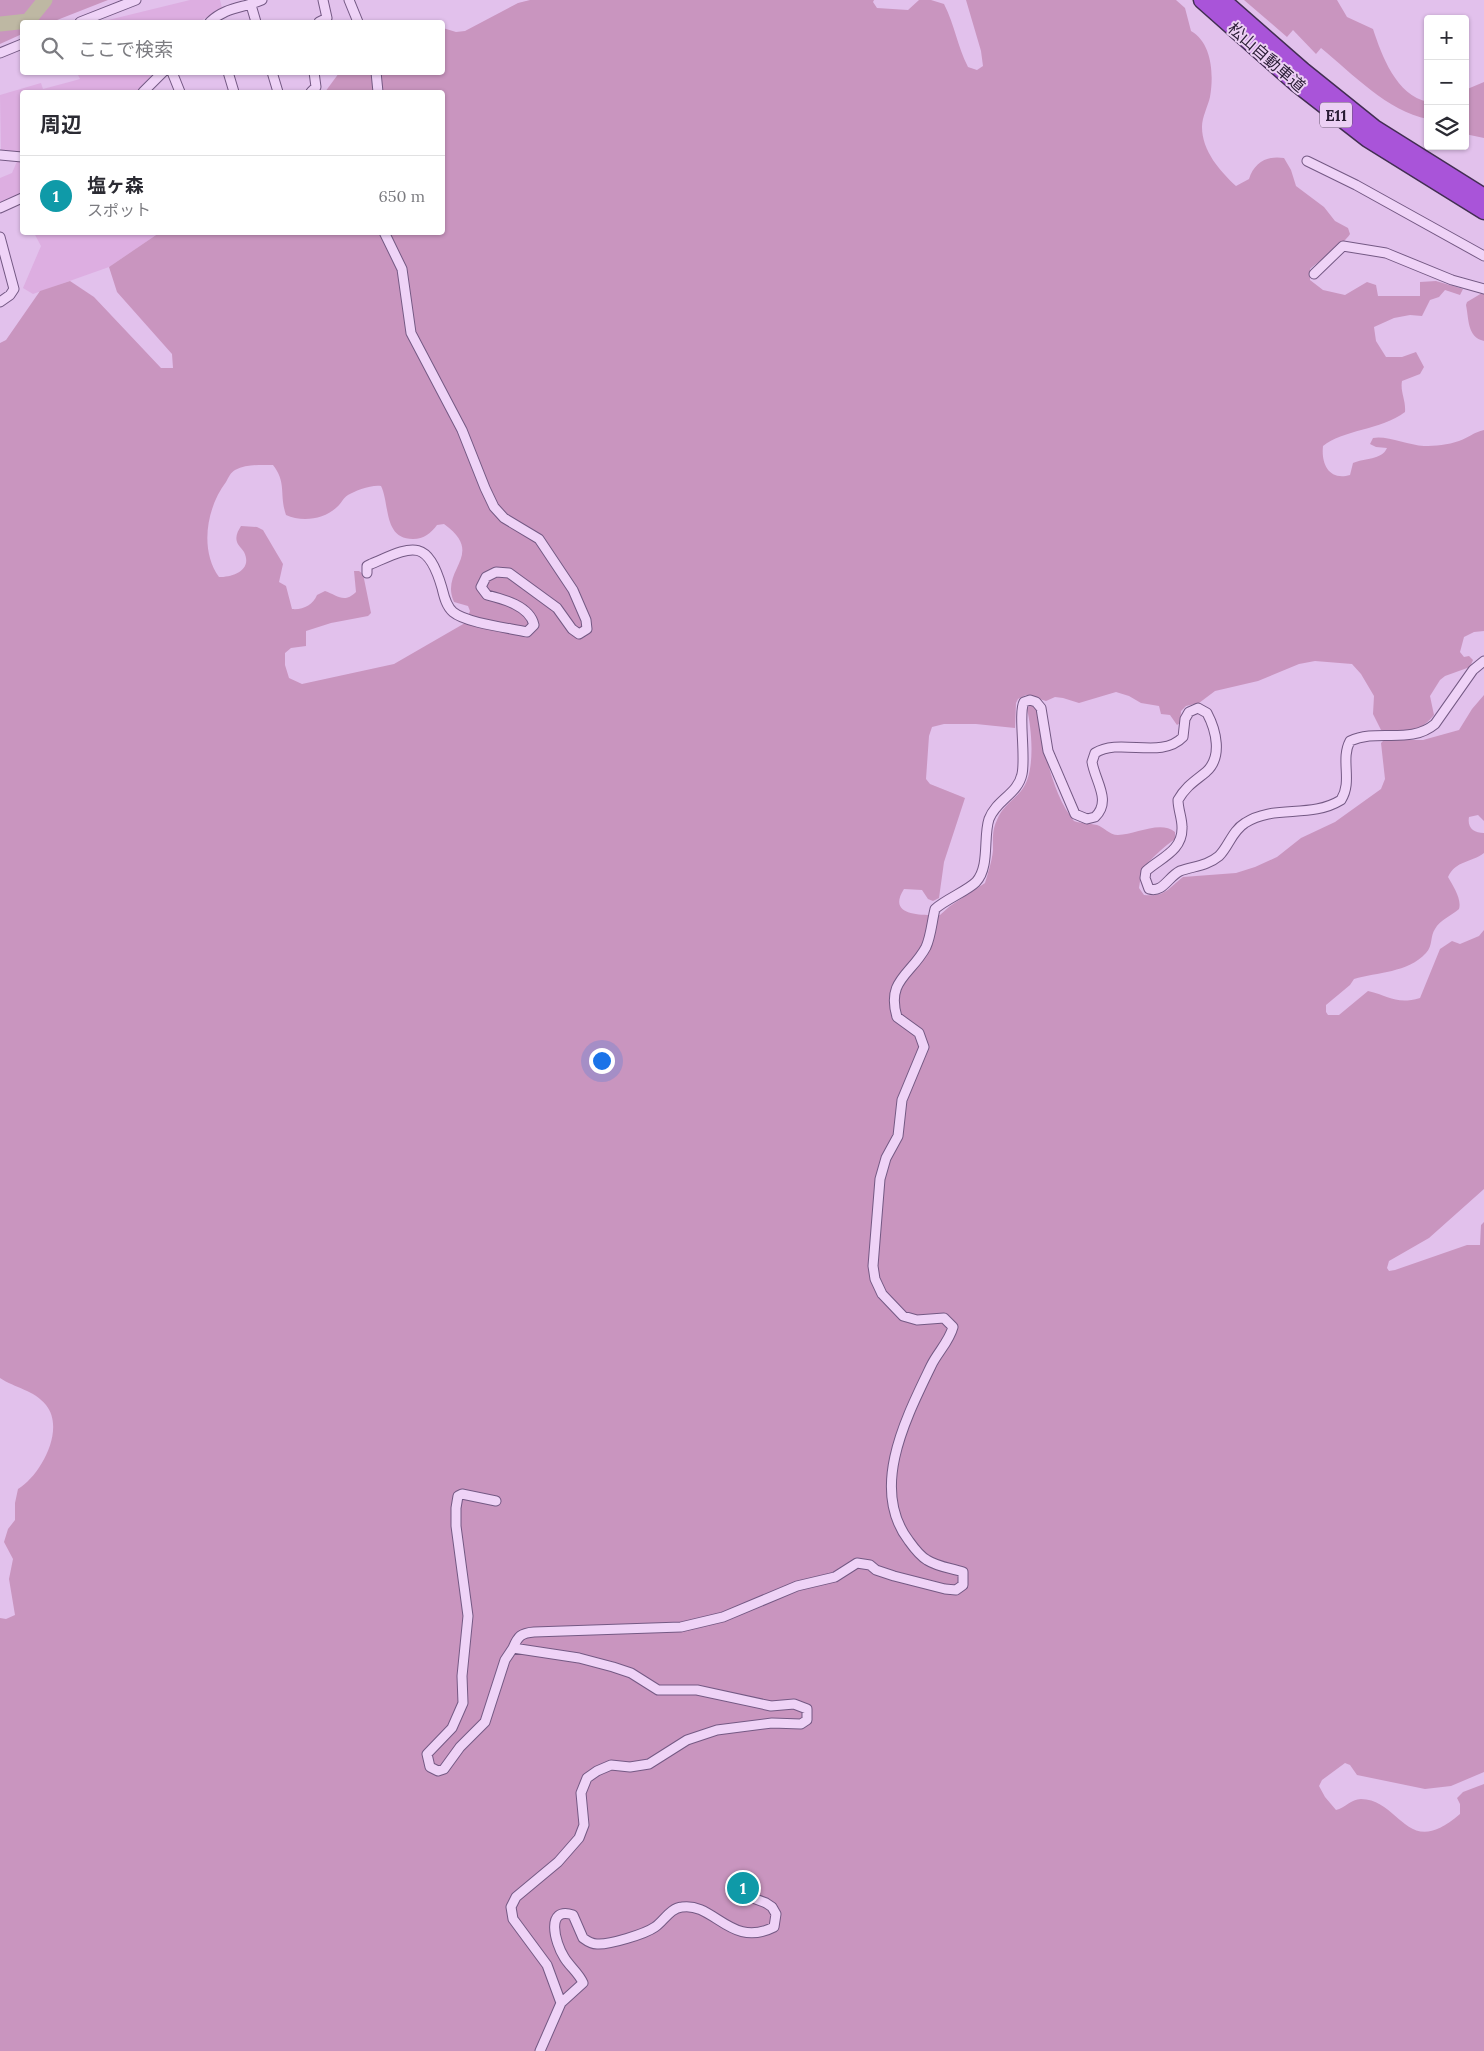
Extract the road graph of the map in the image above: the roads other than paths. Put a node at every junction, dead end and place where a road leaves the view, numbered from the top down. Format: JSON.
{"nodes":[{"id":1,"x":136,"y":0,"type":"edge"},
{"id":2,"x":225,"y":0,"type":"edge"},
{"id":3,"x":262,"y":0,"type":"edge"},
{"id":4,"x":323,"y":0,"type":"edge"},
{"id":5,"x":349,"y":0,"type":"edge"},
{"id":6,"x":1202,"y":0,"type":"edge"},
{"id":7,"x":1222,"y":0,"type":"edge"},
{"id":8,"x":251,"y":5,"type":"junction"},
{"id":9,"x":228,"y":9,"type":"junction"},
{"id":10,"x":85,"y":20,"type":"edge"},
{"id":11,"x":214,"y":20,"type":"edge"},
{"id":12,"x":255,"y":20,"type":"edge"},
{"id":13,"x":322,"y":20,"type":"edge"},
{"id":14,"x":357,"y":20,"type":"edge"},
{"id":15,"x":20,"y":45,"type":"edge"},
{"id":16,"x":0,"y":53,"type":"edge"},
{"id":17,"x":158,"y":75,"type":"edge"},
{"id":18,"x":173,"y":75,"type":"edge"},
{"id":19,"x":229,"y":75,"type":"edge"},
{"id":20,"x":273,"y":75,"type":"edge"},
{"id":21,"x":314,"y":75,"type":"edge"},
{"id":22,"x":376,"y":75,"type":"edge"},
{"id":23,"x":145,"y":90,"type":"edge"},
{"id":24,"x":179,"y":90,"type":"edge"},
{"id":25,"x":233,"y":90,"type":"edge"},
{"id":26,"x":277,"y":90,"type":"edge"},
{"id":27,"x":314,"y":90,"type":"edge"},
{"id":28,"x":378,"y":90,"type":"edge"},
{"id":29,"x":0,"y":155,"type":"edge"},
{"id":30,"x":20,"y":157,"type":"edge"},
{"id":31,"x":1307,"y":161,"type":"dead end"},
{"id":32,"x":1484,"y":197,"type":"edge"},
{"id":33,"x":20,"y":199,"type":"edge"},
{"id":34,"x":0,"y":208,"type":"edge"},
{"id":35,"x":1484,"y":211,"type":"edge"},
{"id":36,"x":385,"y":235,"type":"edge"},
{"id":37,"x":0,"y":237,"type":"edge"},
{"id":38,"x":1484,"y":256,"type":"edge"},
{"id":39,"x":1314,"y":274,"type":"dead end"},
{"id":40,"x":1484,"y":289,"type":"edge"},
{"id":41,"x":0,"y":302,"type":"edge"},
{"id":42,"x":367,"y":573,"type":"dead end"},
{"id":43,"x":1484,"y":662,"type":"edge"},
{"id":44,"x":496,"y":1501,"type":"dead end"},
{"id":45,"x":513,"y":1648,"type":"junction"},
{"id":46,"x":732,"y":1890,"type":"dead end"},
{"id":47,"x":561,"y":2003,"type":"junction"},
{"id":48,"x":540,"y":2051,"type":"edge"}],
"edges":[{"from":1,"to":10,"type":"street"},
{"from":2,"to":9,"type":"street"},
{"from":3,"to":8,"type":"street"},
{"from":4,"to":13,"type":"street"},
{"from":5,"to":14,"type":"street"},
{"from":6,"to":35,"type":"highway","name":"松山自動車道","number":"E11"},
{"from":7,"to":32,"type":"highway","name":"松山自動車道","number":"E11"},
{"from":8,"to":9,"type":"street"},
{"from":8,"to":12,"type":"street"},
{"from":9,"to":11,"type":"street"},
{"from":15,"to":16,"type":"street"},
{"from":17,"to":23,"type":"street"},
{"from":18,"to":24,"type":"street"},
{"from":19,"to":25,"type":"street"},
{"from":20,"to":26,"type":"street"},
{"from":21,"to":27,"type":"street"},
{"from":22,"to":28,"type":"street"},
{"from":29,"to":30,"type":"street"},
{"from":31,"to":38,"type":"street"},
{"from":33,"to":34,"type":"street"},
{"from":36,"to":42,"type":"street"},
{"from":37,"to":41,"type":"street"},
{"from":39,"to":40,"type":"street"},
{"from":43,"to":45,"type":"street"},
{"from":44,"to":45,"type":"street"},
{"from":45,"to":47,"type":"street"},
{"from":46,"to":47,"type":"street"},
{"from":47,"to":48,"type":"street"}]}
